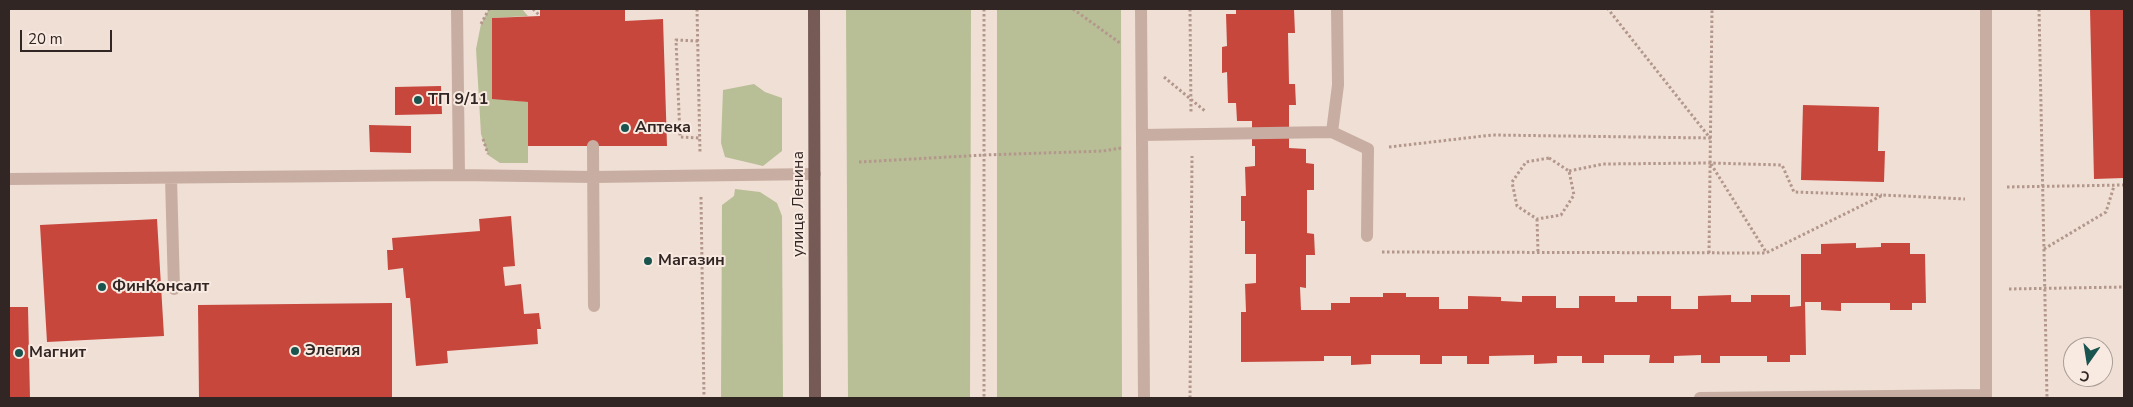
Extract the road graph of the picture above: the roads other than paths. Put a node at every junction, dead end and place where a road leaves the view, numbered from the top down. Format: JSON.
{"nodes":[{"id":1,"x":457,"y":9,"type":"edge"},
{"id":2,"x":814,"y":9,"type":"edge"},
{"id":3,"x":1141,"y":9,"type":"edge"},
{"id":4,"x":1337,"y":9,"type":"edge"},
{"id":5,"x":1986,"y":9,"type":"edge"},
{"id":6,"x":1332,"y":132,"type":"junction"},
{"id":7,"x":1142,"y":141,"type":"junction"},
{"id":8,"x":593,"y":146,"type":"dead end"},
{"id":9,"x":815,"y":174,"type":"junction"},
{"id":10,"x":459,"y":175,"type":"junction"},
{"id":11,"x":593,"y":177,"type":"junction"},
{"id":12,"x":171,"y":178,"type":"junction"},
{"id":13,"x":9,"y":179,"type":"edge"},
{"id":14,"x":1368,"y":236,"type":"road end"},
{"id":15,"x":174,"y":288,"type":"dead end"},
{"id":16,"x":594,"y":306,"type":"dead end"},
{"id":17,"x":1986,"y":397,"type":"edge"},
{"id":18,"x":816,"y":398,"type":"edge"},
{"id":19,"x":1144,"y":398,"type":"edge"},
{"id":20,"x":1700,"y":398,"type":"edge"}],
"edges":[{"from":1,"to":10,"type":"street"},
{"from":2,"to":9,"type":"main road","name":"улица Ленина"},
{"from":3,"to":7,"type":"street"},
{"from":4,"to":6,"type":"street"},
{"from":5,"to":17,"type":"street"},
{"from":6,"to":7,"type":"street"},
{"from":6,"to":14,"type":"street"},
{"from":7,"to":19,"type":"street"},
{"from":8,"to":11,"type":"street"},
{"from":9,"to":11,"type":"street"},
{"from":9,"to":18,"type":"main road","name":"улица Ленина"},
{"from":10,"to":11,"type":"street"},
{"from":10,"to":12,"type":"street"},
{"from":11,"to":16,"type":"street"},
{"from":12,"to":13,"type":"street"},
{"from":12,"to":15,"type":"street"},
{"from":17,"to":20,"type":"street"}]}
